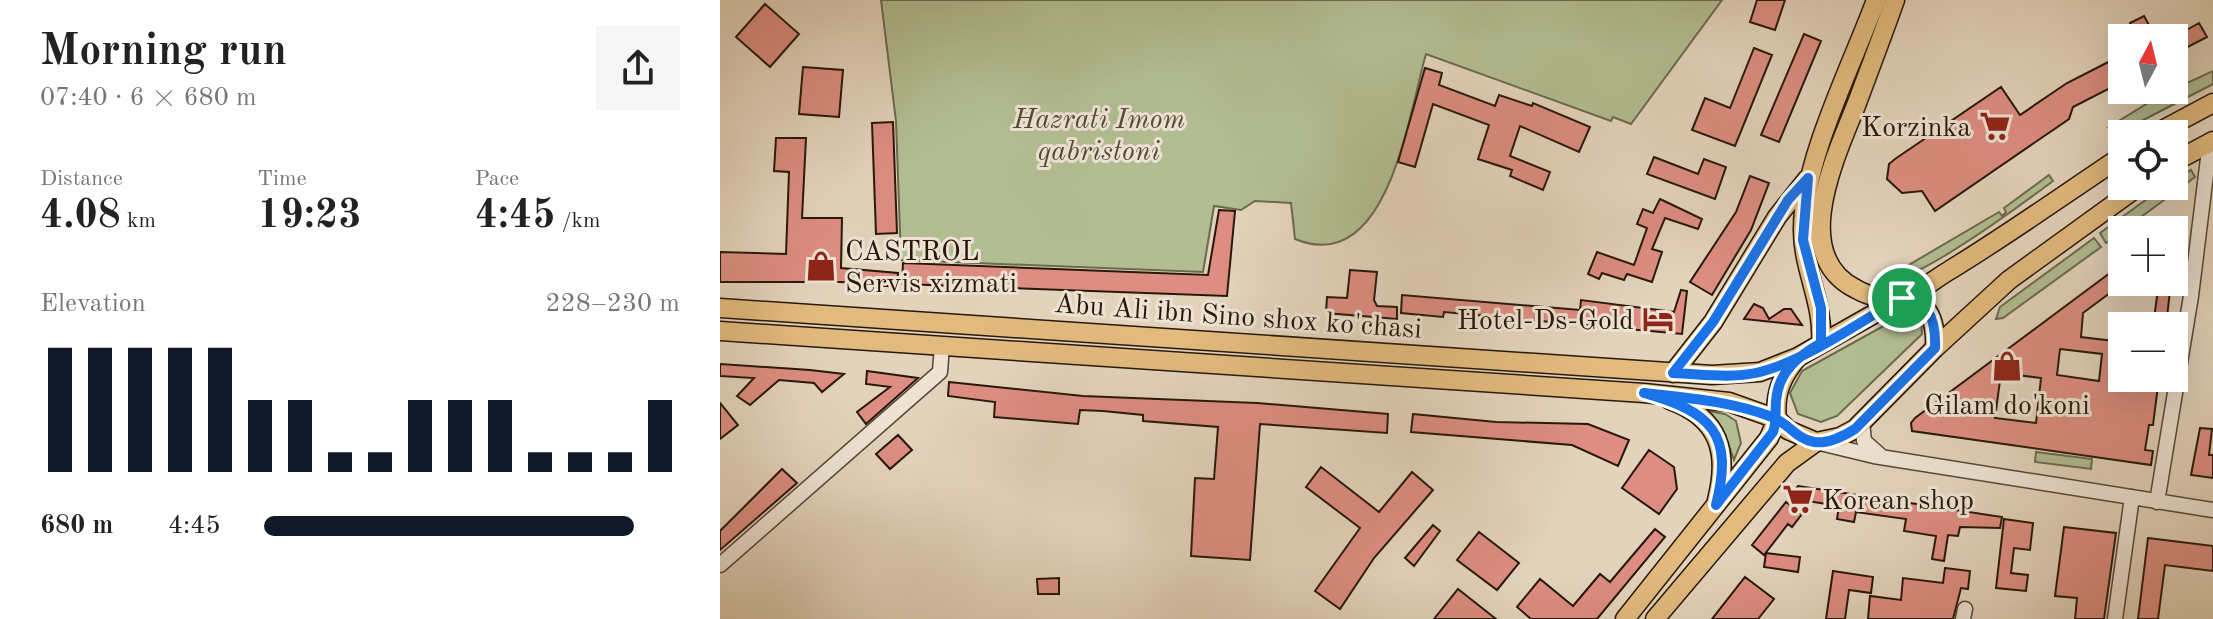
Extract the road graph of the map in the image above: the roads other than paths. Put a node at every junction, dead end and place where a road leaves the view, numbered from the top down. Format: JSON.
{"nodes":[{"id":1,"x":1876,"y":0,"type":"edge"},
{"id":2,"x":1895,"y":0,"type":"edge"},
{"id":3,"x":1866,"y":54,"type":"junction"},
{"id":4,"x":2213,"y":103,"type":"edge"},
{"id":5,"x":2181,"y":120,"type":"edge"},
{"id":6,"x":2212,"y":142,"type":"edge"},
{"id":7,"x":2188,"y":155,"type":"edge"},
{"id":8,"x":2108,"y":166,"type":"edge"},
{"id":9,"x":1808,"y":178,"type":"junction"},
{"id":10,"x":2120,"y":200,"type":"edge"},
{"id":11,"x":1902,"y":298,"type":"junction"},
{"id":12,"x":720,"y":308,"type":"edge"},
{"id":13,"x":720,"y":331,"type":"edge"},
{"id":14,"x":1821,"y":343,"type":"junction"},
{"id":15,"x":942,"y":345,"type":"junction"},
{"id":16,"x":1935,"y":348,"type":"junction"},
{"id":17,"x":1798,"y":357,"type":"junction"},
{"id":18,"x":1673,"y":373,"type":"junction"},
{"id":19,"x":1644,"y":393,"type":"junction"},
{"id":20,"x":1777,"y":419,"type":"junction"},
{"id":21,"x":1862,"y":421,"type":"junction"},
{"id":22,"x":1816,"y":442,"type":"junction"},
{"id":23,"x":1881,"y":456,"type":"junction"},
{"id":24,"x":2132,"y":497,"type":"junction"},
{"id":25,"x":2157,"y":502,"type":"junction"},
{"id":26,"x":1716,"y":505,"type":"junction"},
{"id":27,"x":2213,"y":510,"type":"edge"},
{"id":28,"x":720,"y":565,"type":"edge"},
{"id":29,"x":1625,"y":619,"type":"edge"},
{"id":30,"x":1655,"y":619,"type":"edge"},
{"id":31,"x":2115,"y":619,"type":"edge"}],
"edges":[{"from":1,"to":3,"type":"main road"},
{"from":2,"to":3,"type":"main road"},
{"from":3,"to":9,"type":"main road"},
{"from":3,"to":11,"type":"main road"},
{"from":4,"to":5,"type":"main road"},
{"from":6,"to":7,"type":"main road"},
{"from":6,"to":25,"type":"street"},
{"from":8,"to":11,"type":"main road"},
{"from":9,"to":14,"type":"main road"},
{"from":9,"to":18,"type":"main road"},
{"from":10,"to":16,"type":"main road"},
{"from":11,"to":14,"type":"main road","name":"Abu Ali ibn Sino shox ko'chasi"},
{"from":11,"to":16,"type":"main road"},
{"from":12,"to":18,"type":"main road","name":"Abu Ali ibn Sino shox ko'chasi"},
{"from":13,"to":15,"type":"main road","name":"Abu Ali ibn Sino shox ko'chasi"},
{"from":14,"to":17,"type":"main road","name":"Abu Ali ibn Sino shox ko'chasi"},
{"from":15,"to":19,"type":"main road","name":"Abu Ali ibn Sino shox ko'chasi"},
{"from":15,"to":28,"type":"street"},
{"from":16,"to":21,"type":"main road"},
{"from":17,"to":18,"type":"main road","name":"Abu Ali ibn Sino shox ko'chasi"},
{"from":17,"to":20,"type":"main road"},
{"from":19,"to":20,"type":"main road","name":"Abu Ali ibn Sino shox ko'chasi"},
{"from":19,"to":26,"type":"main road"},
{"from":20,"to":22,"type":"main road","name":"Abu Ali ibn Sino shox ko'chasi"},
{"from":20,"to":26,"type":"main road"},
{"from":21,"to":22,"type":"main road"},
{"from":21,"to":23,"type":"street"},
{"from":22,"to":23,"type":"street"},
{"from":22,"to":30,"type":"main road"},
{"from":23,"to":24,"type":"street"},
{"from":24,"to":25,"type":"street"},
{"from":24,"to":31,"type":"street"},
{"from":25,"to":27,"type":"street"},
{"from":26,"to":29,"type":"main road"}]}
